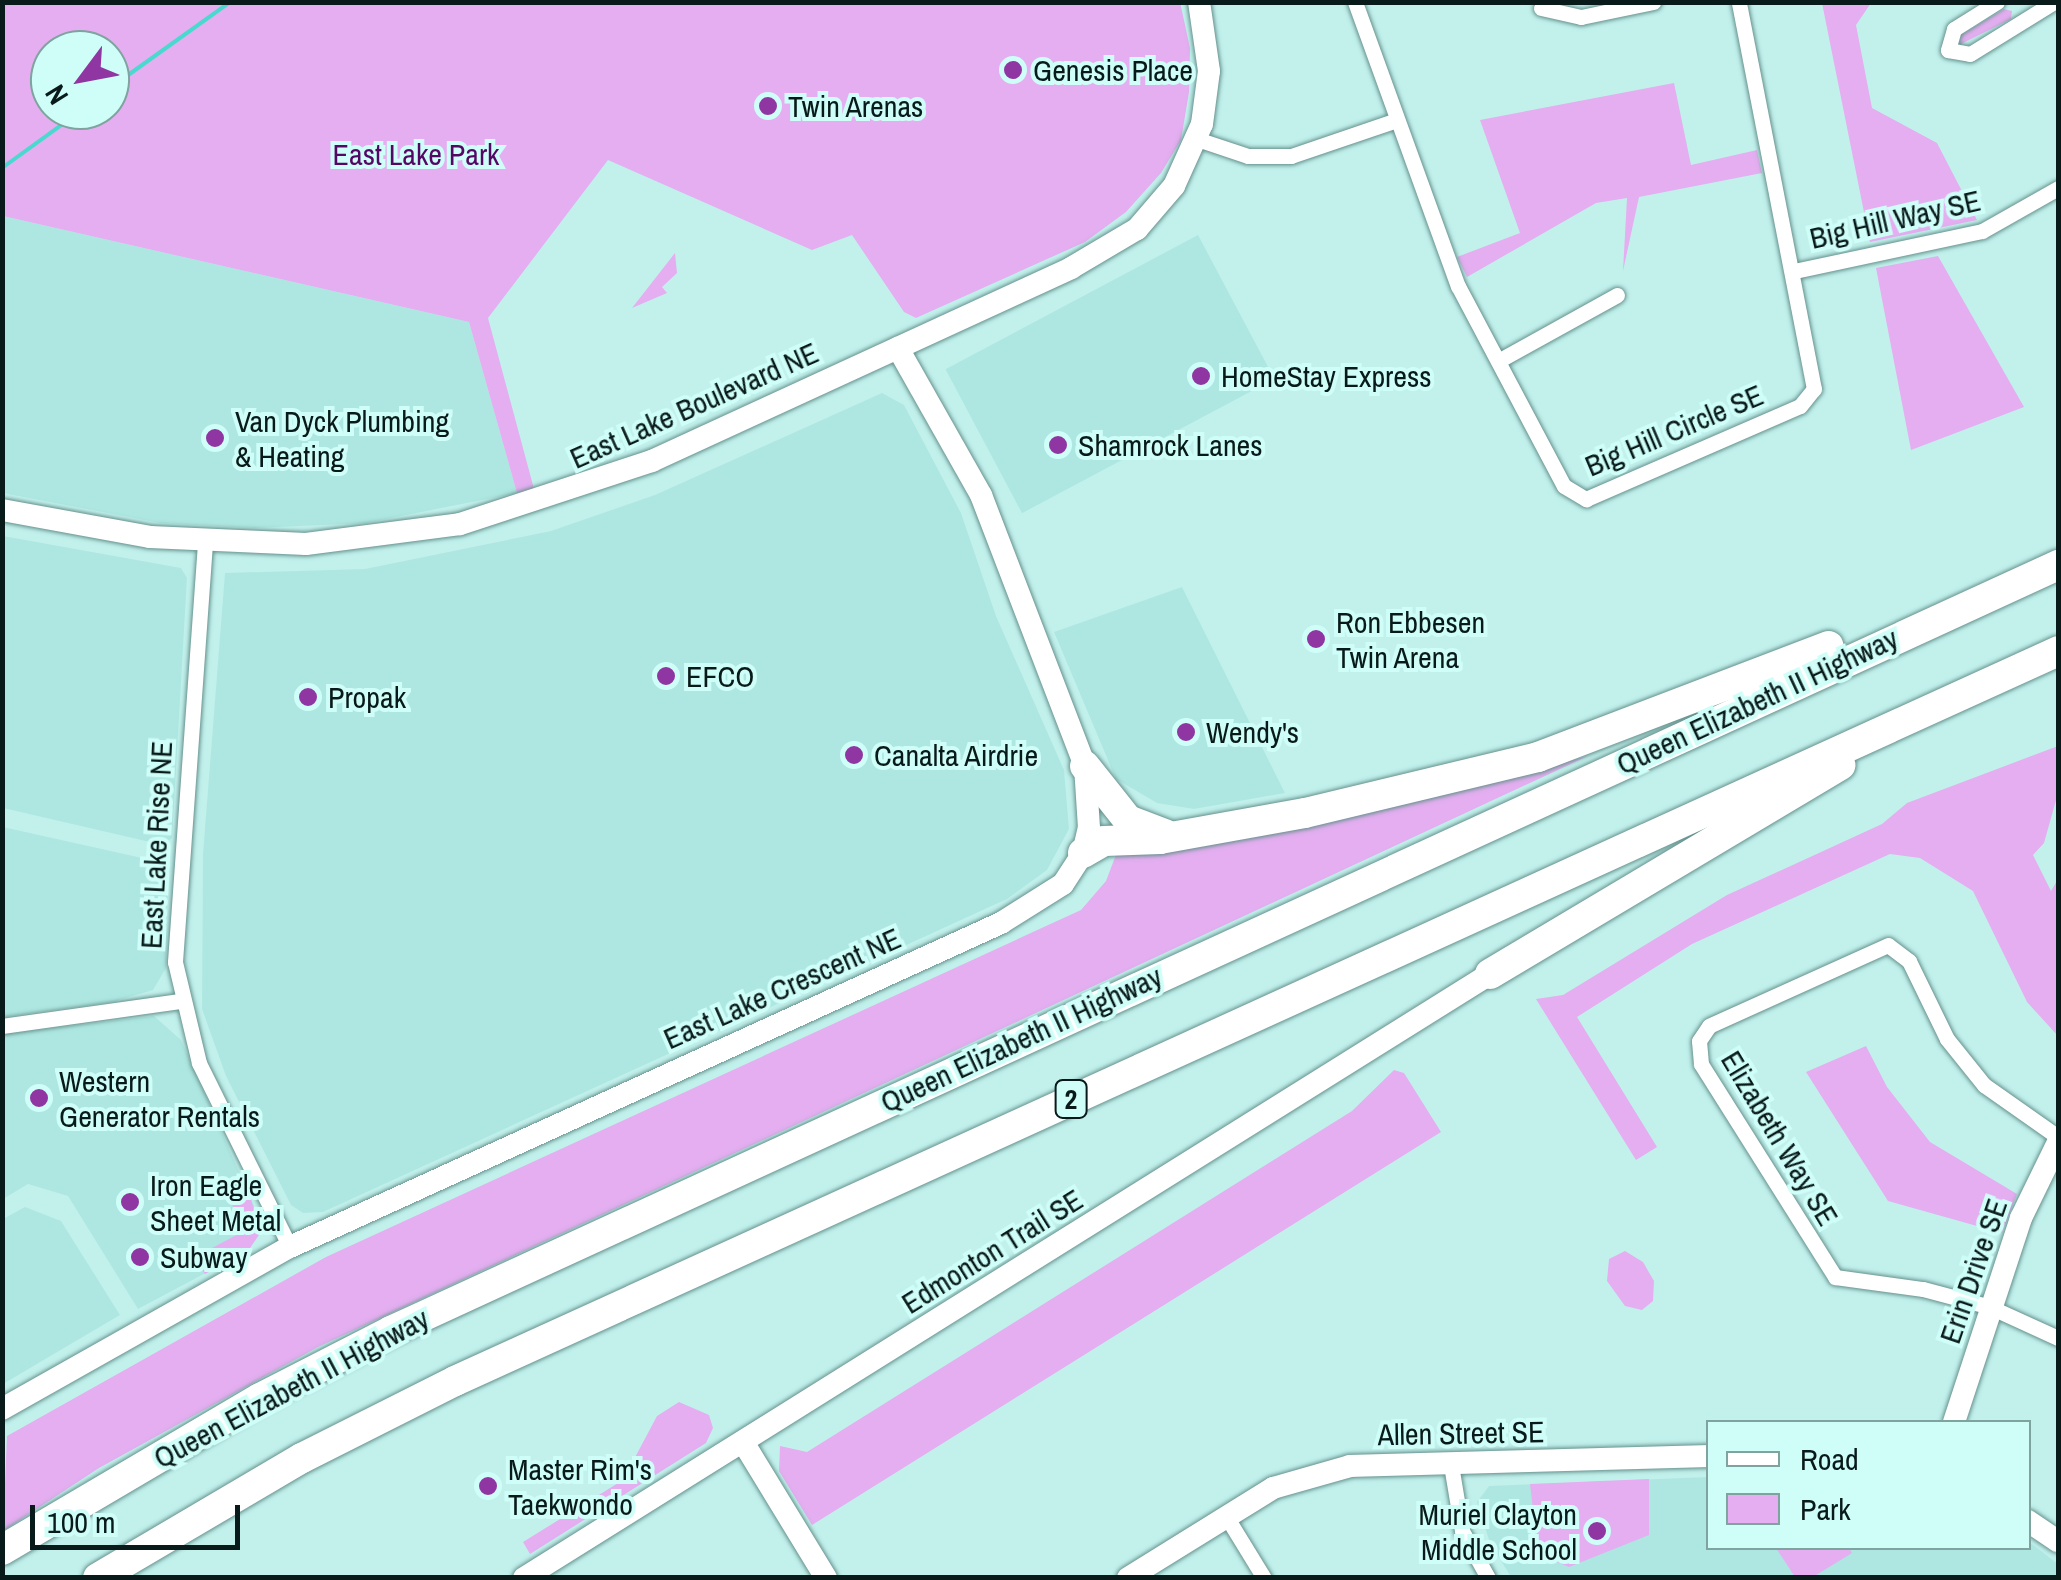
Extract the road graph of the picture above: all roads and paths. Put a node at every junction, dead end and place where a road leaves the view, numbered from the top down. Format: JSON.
{"nodes":[{"id":1,"x":1200,"y":2,"type":"edge"},
{"id":2,"x":1355,"y":2,"type":"edge"},
{"id":3,"x":1654,"y":2,"type":"edge"},
{"id":4,"x":1738,"y":2,"type":"edge"},
{"id":5,"x":1997,"y":2,"type":"edge"},
{"id":6,"x":2054,"y":2,"type":"edge"},
{"id":7,"x":1541,"y":8,"type":"dead end"},
{"id":8,"x":2030,"y":9,"type":"edge"},
{"id":9,"x":1394,"y":121,"type":"junction"},
{"id":10,"x":1197,"y":139,"type":"junction"},
{"id":11,"x":2058,"y":188,"type":"edge"},
{"id":12,"x":1794,"y":271,"type":"junction"},
{"id":13,"x":1617,"y":295,"type":"dead end"},
{"id":14,"x":898,"y":348,"type":"junction"},
{"id":15,"x":1498,"y":360,"type":"junction"},
{"id":16,"x":2,"y":510,"type":"edge"},
{"id":17,"x":205,"y":543,"type":"junction"},
{"id":18,"x":2058,"y":565,"type":"edge"},
{"id":19,"x":1966,"y":605,"type":"junction"},
{"id":20,"x":2058,"y":651,"type":"edge"},
{"id":21,"x":1949,"y":701,"type":"junction"},
{"id":22,"x":1085,"y":766,"type":"junction"},
{"id":23,"x":1198,"y":833,"type":"junction"},
{"id":24,"x":1083,"y":854,"type":"junction"},
{"id":25,"x":1490,"y":974,"type":"joint"},
{"id":26,"x":181,"y":1002,"type":"junction"},
{"id":27,"x":2,"y":1026,"type":"edge"},
{"id":28,"x":2058,"y":1140,"type":"edge"},
{"id":29,"x":290,"y":1247,"type":"junction"},
{"id":30,"x":1990,"y":1307,"type":"junction"},
{"id":31,"x":2058,"y":1338,"type":"edge"},
{"id":32,"x":2,"y":1409,"type":"edge"},
{"id":33,"x":1955,"y":1420,"type":"edge"},
{"id":34,"x":743,"y":1442,"type":"junction"},
{"id":35,"x":1706,"y":1456,"type":"edge"},
{"id":36,"x":1452,"y":1465,"type":"junction"},
{"id":37,"x":1226,"y":1516,"type":"junction"},
{"id":38,"x":2031,"y":1523,"type":"edge"},
{"id":39,"x":2058,"y":1541,"type":"edge"},
{"id":40,"x":2,"y":1550,"type":"edge"},
{"id":41,"x":98,"y":1578,"type":"edge"},
{"id":42,"x":524,"y":1578,"type":"edge"},
{"id":43,"x":826,"y":1578,"type":"edge"},
{"id":44,"x":1128,"y":1578,"type":"edge"},
{"id":45,"x":1264,"y":1578,"type":"edge"},
{"id":46,"x":1488,"y":1578,"type":"edge"}],
"edges":[{"from":1,"to":10,"type":"street","name":"East Lake Boulevard NE"},
{"from":2,"to":9,"type":"street","name":"Big Hill Circle SE"},
{"from":3,"to":7,"type":"street"},
{"from":4,"to":12,"type":"street","name":"Big Hill Circle SE"},
{"from":5,"to":8,"type":"street"},
{"from":6,"to":8,"type":"street"},
{"from":9,"to":10,"type":"street"},
{"from":9,"to":15,"type":"street","name":"Big Hill Circle SE"},
{"from":10,"to":14,"type":"street","name":"East Lake Boulevard NE"},
{"from":11,"to":12,"type":"street","name":"Big Hill Way SE"},
{"from":12,"to":15,"type":"street","name":"Big Hill Circle SE"},
{"from":13,"to":15,"type":"street"},
{"from":14,"to":17,"type":"street","name":"East Lake Boulevard NE"},
{"from":14,"to":22,"type":"street","name":"East Lake Crescent NE"},
{"from":16,"to":17,"type":"street","name":"East Lake Boulevard NE"},
{"from":17,"to":26,"type":"street","name":"East Lake Rise NE"},
{"from":18,"to":19,"type":"highway","name":"Queen Elizabeth II Highway"},
{"from":19,"to":23,"type":"highway"},
{"from":19,"to":40,"type":"highway","name":"Queen Elizabeth II Highway"},
{"from":20,"to":21,"type":"highway","number":"2"},
{"from":21,"to":25,"type":"highway"},
{"from":21,"to":41,"type":"highway","number":"2"},
{"from":22,"to":23,"type":"highway"},
{"from":22,"to":24,"type":"street","name":"East Lake Crescent NE"},
{"from":23,"to":24,"type":"highway"},
{"from":24,"to":29,"type":"street","name":"East Lake Crescent NE"},
{"from":25,"to":34,"type":"street","name":"Edmonton Trail SE"},
{"from":26,"to":27,"type":"street"},
{"from":26,"to":29,"type":"street","name":"East Lake Rise NE"},
{"from":28,"to":30,"type":"street","name":"Erin Drive SE"},
{"from":28,"to":30,"type":"street","name":"Elizabeth Way SE"},
{"from":29,"to":32,"type":"street","name":"East Lake Crescent NE"},
{"from":30,"to":31,"type":"street"},
{"from":30,"to":33,"type":"street","name":"Erin Drive SE"},
{"from":34,"to":42,"type":"street","name":"Edmonton Trail SE"},
{"from":34,"to":43,"type":"street"},
{"from":35,"to":36,"type":"street","name":"Allen Street SE"},
{"from":36,"to":37,"type":"street","name":"Allen Street SE"},
{"from":36,"to":46,"type":"street"},
{"from":37,"to":44,"type":"street","name":"Allen Street SE"},
{"from":37,"to":45,"type":"street"},
{"from":38,"to":39,"type":"street"}]}
